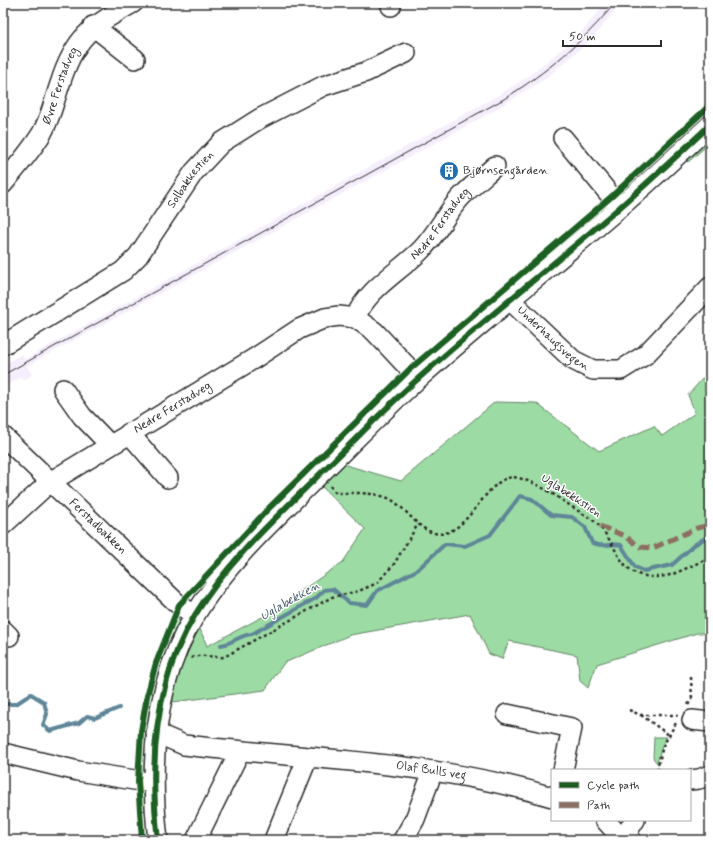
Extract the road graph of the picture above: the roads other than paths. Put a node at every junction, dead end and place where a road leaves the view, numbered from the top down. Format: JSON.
{"nodes":[{"id":1,"x":133,"y":3,"type":"edge"},
{"id":2,"x":93,"y":26,"type":"junction"},
{"id":3,"x":406,"y":53,"type":"dead end"},
{"id":4,"x":135,"y":58,"type":"dead end"},
{"id":5,"x":710,"y":125,"type":"edge"},
{"id":6,"x":563,"y":138,"type":"dead end"},
{"id":7,"x":495,"y":166,"type":"dead end"},
{"id":8,"x":3,"y":184,"type":"edge"},
{"id":9,"x":620,"y":207,"type":"junction"},
{"id":10,"x":710,"y":287,"type":"edge"},
{"id":11,"x":510,"y":300,"type":"junction"},
{"id":12,"x":355,"y":318,"type":"junction"},
{"id":13,"x":3,"y":345,"type":"edge"},
{"id":14,"x":418,"y":378,"type":"junction"},
{"id":15,"x":63,"y":388,"type":"dead end"},
{"id":16,"x":129,"y":433,"type":"junction"},
{"id":17,"x":3,"y":436,"type":"edge"},
{"id":18,"x":110,"y":445,"type":"junction"},
{"id":19,"x":168,"y":478,"type":"dead end"},
{"id":20,"x":50,"y":482,"type":"junction"},
{"id":21,"x":3,"y":525,"type":"edge"},
{"id":22,"x":195,"y":615,"type":"junction"},
{"id":23,"x":507,"y":714,"type":"dead end"},
{"id":24,"x":156,"y":733,"type":"junction"},
{"id":25,"x":240,"y":751,"type":"junction"},
{"id":26,"x":3,"y":753,"type":"edge"},
{"id":27,"x":308,"y":757,"type":"junction"},
{"id":28,"x":563,"y":769,"type":"edge"},
{"id":29,"x":433,"y":771,"type":"junction"},
{"id":30,"x":710,"y":775,"type":"edge"},
{"id":31,"x":691,"y":780,"type":"edge"},
{"id":32,"x":153,"y":783,"type":"junction"},
{"id":33,"x":551,"y":797,"type":"edge"},
{"id":34,"x":606,"y":821,"type":"edge"},
{"id":35,"x":635,"y":821,"type":"edge"},
{"id":36,"x":626,"y":839,"type":"edge"},
{"id":37,"x":158,"y":840,"type":"edge"},
{"id":38,"x":196,"y":840,"type":"edge"},
{"id":39,"x":274,"y":840,"type":"edge"},
{"id":40,"x":403,"y":840,"type":"edge"}],
"edges":[{"from":1,"to":2,"type":"street","name":"Øvre Ferstadveg"},
{"from":2,"to":4,"type":"street"},
{"from":2,"to":8,"type":"street","name":"Øvre Ferstadveg"},
{"from":3,"to":13,"type":"street","name":"Solbakkestien"},
{"from":5,"to":9,"type":"street"},
{"from":6,"to":9,"type":"street"},
{"from":7,"to":12,"type":"street","name":"Nedre Ferstadveg"},
{"from":9,"to":11,"type":"street"},
{"from":10,"to":11,"type":"street","name":"Underhaugsvegen"},
{"from":11,"to":14,"type":"street"},
{"from":12,"to":14,"type":"street","name":"Nedre Ferstadveg"},
{"from":12,"to":16,"type":"street","name":"Nedre Ferstadveg"},
{"from":14,"to":22,"type":"street"},
{"from":15,"to":18,"type":"street"},
{"from":16,"to":18,"type":"street","name":"Nedre Ferstadveg"},
{"from":16,"to":19,"type":"street"},
{"from":17,"to":20,"type":"street","name":"Ferstadbakken"},
{"from":18,"to":20,"type":"street","name":"Nedre Ferstadveg"},
{"from":20,"to":21,"type":"street","name":"Nedre Ferstadveg"},
{"from":20,"to":22,"type":"street","name":"Ferstadbakken"},
{"from":22,"to":24,"type":"street"},
{"from":23,"to":28,"type":"street"},
{"from":24,"to":25,"type":"street","name":"Olaf Bulls veg"},
{"from":24,"to":32,"type":"street"},
{"from":25,"to":27,"type":"street","name":"Olaf Bulls veg"},
{"from":25,"to":38,"type":"street"},
{"from":26,"to":32,"type":"street"},
{"from":27,"to":29,"type":"street","name":"Olaf Bulls veg"},
{"from":27,"to":39,"type":"street"},
{"from":29,"to":33,"type":"street","name":"Olaf Bulls veg"},
{"from":29,"to":40,"type":"street"},
{"from":30,"to":31,"type":"street"},
{"from":32,"to":37,"type":"street"},
{"from":34,"to":36,"type":"street"},
{"from":35,"to":36,"type":"street"}]}
